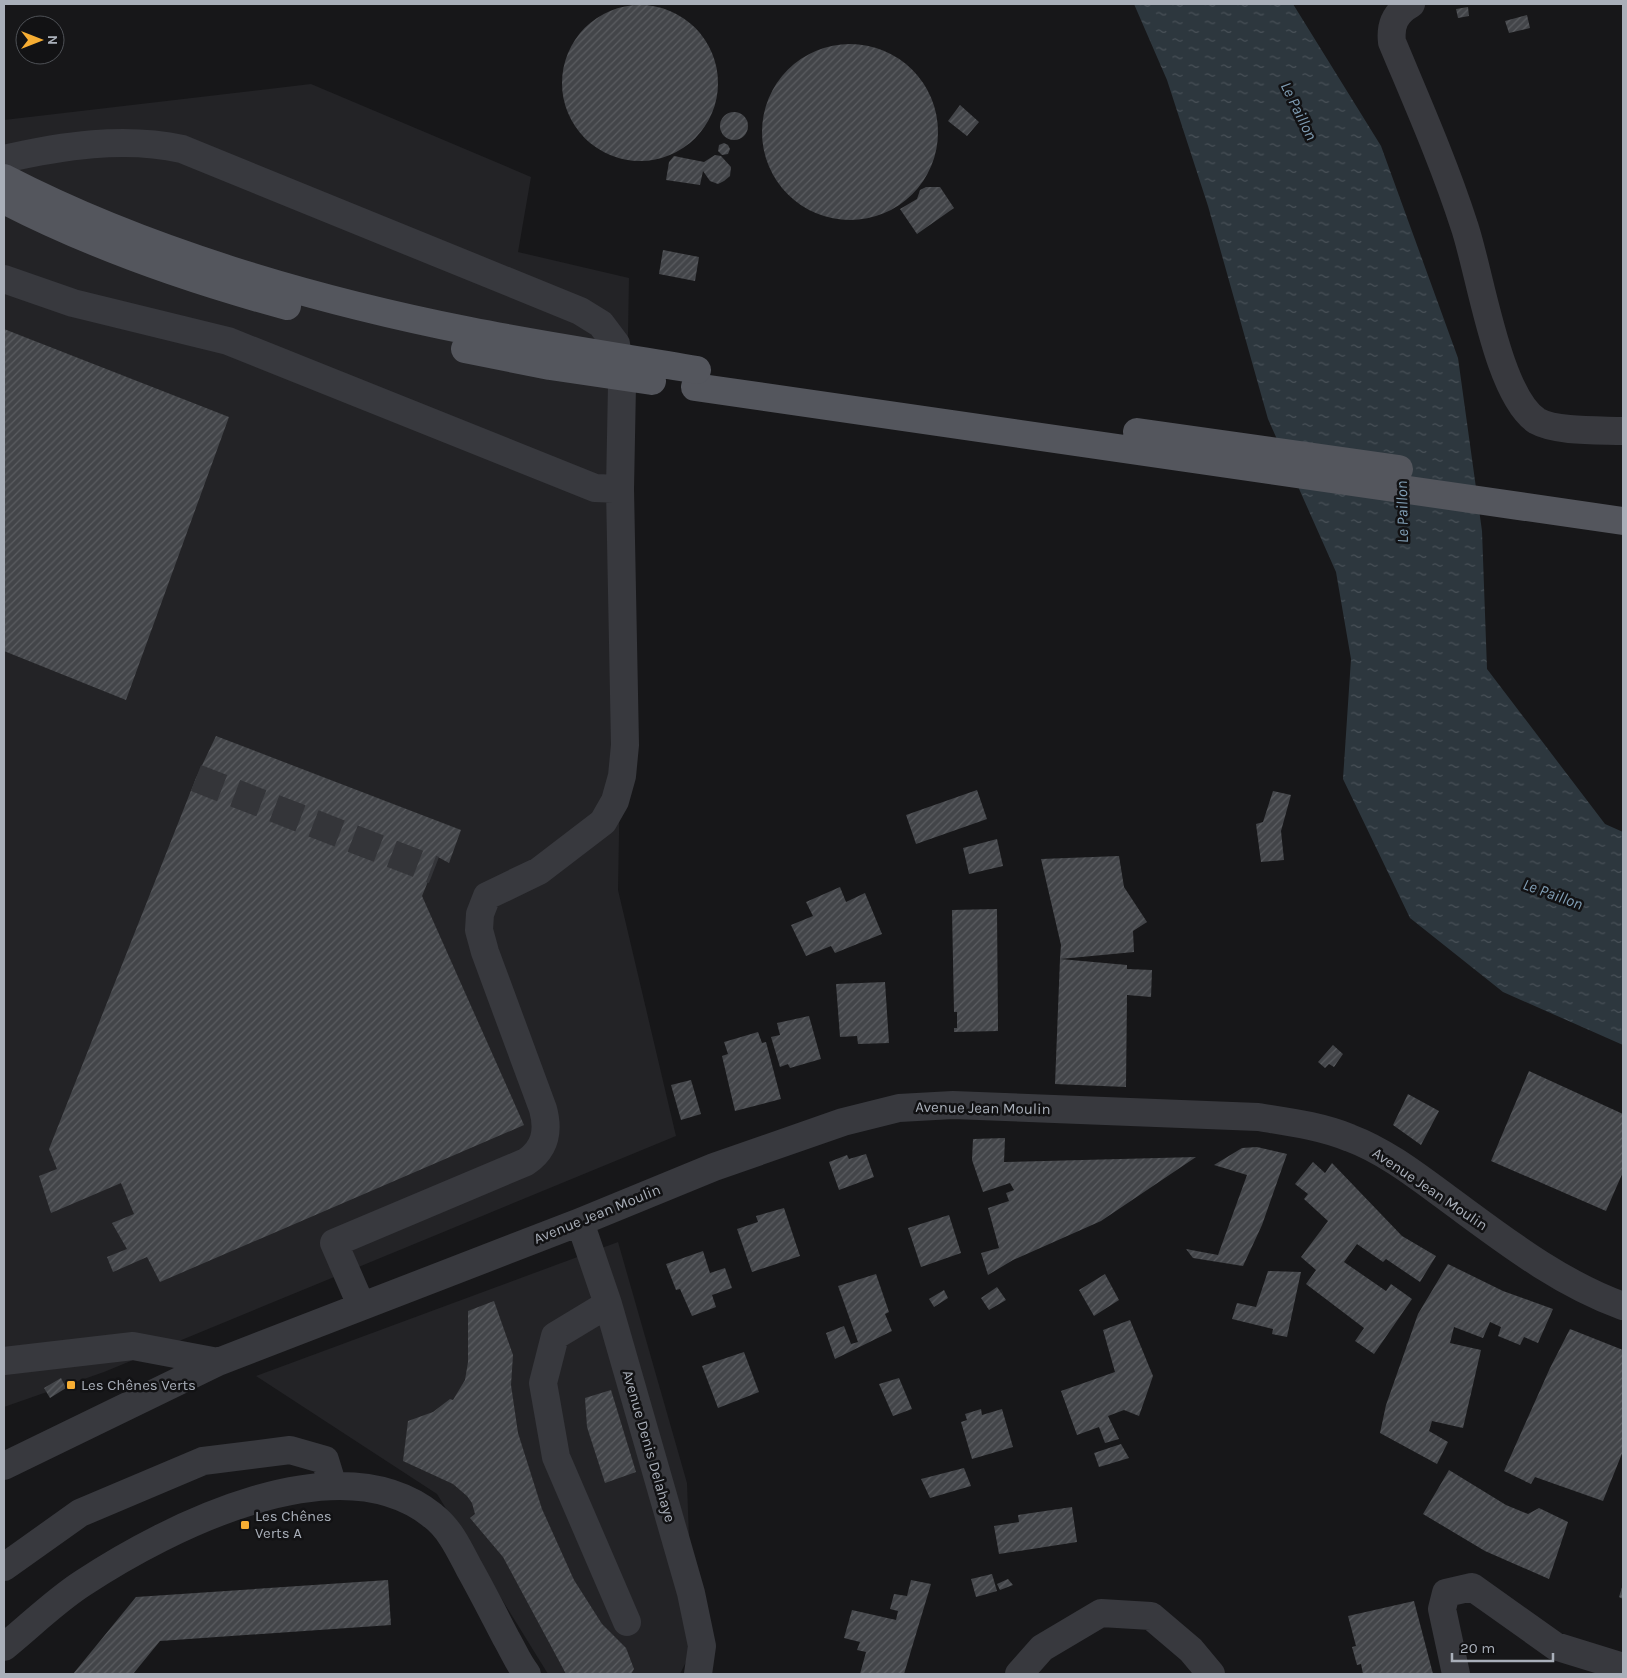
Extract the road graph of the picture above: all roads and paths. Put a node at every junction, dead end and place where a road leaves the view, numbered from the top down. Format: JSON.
{"nodes":[{"id":1,"x":1411,"y":4,"type":"edge"},
{"id":2,"x":4,"y":159,"type":"edge"},
{"id":3,"x":4,"y":178,"type":"edge"},
{"id":4,"x":4,"y":200,"type":"edge"},
{"id":5,"x":4,"y":279,"type":"edge"},
{"id":6,"x":696,"y":379,"type":"junction"},
{"id":7,"x":1623,"y":431,"type":"edge"},
{"id":8,"x":620,"y":490,"type":"junction"},
{"id":9,"x":1611,"y":510,"type":"edge"},
{"id":10,"x":580,"y":1222,"type":"junction"},
{"id":11,"x":608,"y":1304,"type":"junction"},
{"id":12,"x":361,"y":1306,"type":"junction"},
{"id":13,"x":1623,"y":1306,"type":"edge"},
{"id":14,"x":4,"y":1361,"type":"edge"},
{"id":15,"x":218,"y":1362,"type":"junction"},
{"id":16,"x":4,"y":1466,"type":"edge"},
{"id":17,"x":333,"y":1486,"type":"junction"},
{"id":18,"x":4,"y":1567,"type":"edge"},
{"id":19,"x":627,"y":1622,"type":"dead end"},
{"id":20,"x":4,"y":1647,"type":"edge"},
{"id":21,"x":1623,"y":1667,"type":"edge"},
{"id":22,"x":527,"y":1674,"type":"edge"},
{"id":23,"x":698,"y":1674,"type":"edge"},
{"id":24,"x":1019,"y":1674,"type":"edge"},
{"id":25,"x":1211,"y":1674,"type":"edge"},
{"id":26,"x":1456,"y":1674,"type":"edge"}],
"edges":[{"from":1,"to":7,"type":"street"},
{"from":2,"to":8,"type":"street"},
{"from":3,"to":6,"type":"main road","bridge":true},
{"from":4,"to":6,"type":"main road","bridge":true},
{"from":5,"to":8,"type":"street"},
{"from":6,"to":9,"type":"main road"},
{"from":8,"to":12,"type":"street"},
{"from":10,"to":11,"type":"street","name":"Avenue Denis Delahaye"},
{"from":10,"to":12,"type":"street","name":"Avenue Jean Moulin"},
{"from":10,"to":13,"type":"street","name":"Avenue Jean Moulin"},
{"from":11,"to":19,"type":"street"},
{"from":11,"to":23,"type":"street","name":"Avenue Denis Delahaye"},
{"from":12,"to":15,"type":"street","name":"Avenue Jean Moulin"},
{"from":14,"to":15,"type":"street"},
{"from":15,"to":16,"type":"street","name":"Avenue Jean Moulin"},
{"from":17,"to":18,"type":"street"},
{"from":17,"to":20,"type":"street"},
{"from":17,"to":22,"type":"street"},
{"from":21,"to":26,"type":"street"},
{"from":24,"to":25,"type":"street"}]}
